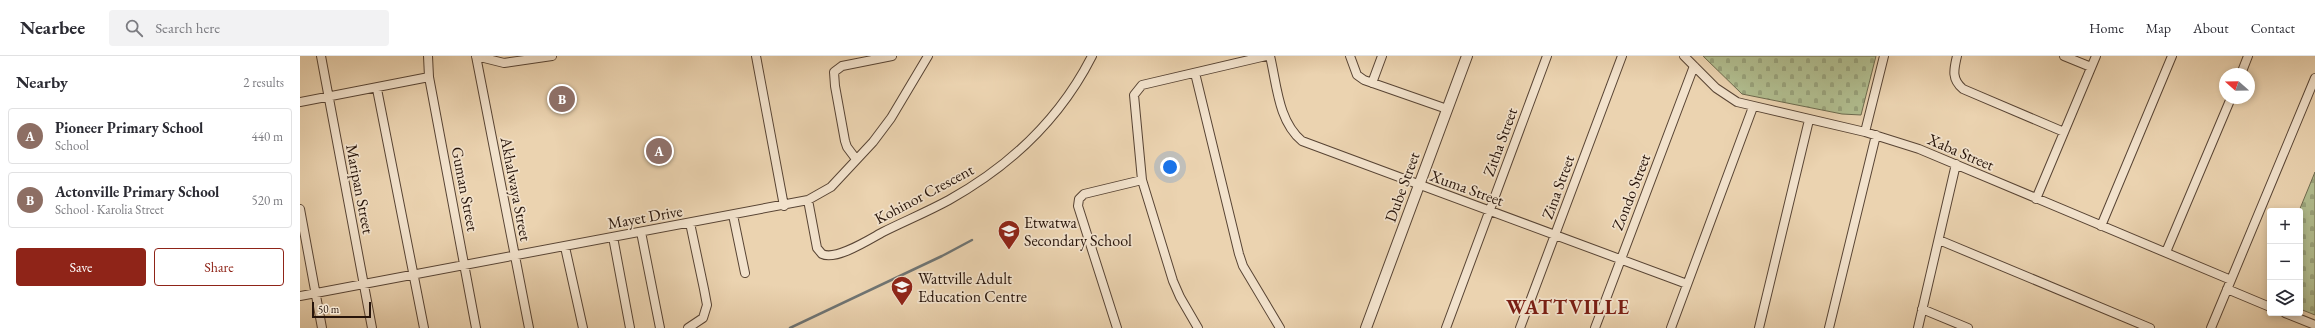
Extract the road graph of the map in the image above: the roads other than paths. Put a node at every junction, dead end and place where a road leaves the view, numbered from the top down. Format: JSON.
{"nodes":[{"id":1,"x":321,"y":56,"type":"edge"},
{"id":2,"x":428,"y":56,"type":"edge"},
{"id":3,"x":476,"y":56,"type":"edge"},
{"id":4,"x":552,"y":56,"type":"edge"},
{"id":5,"x":756,"y":56,"type":"edge"},
{"id":6,"x":892,"y":56,"type":"edge"},
{"id":7,"x":928,"y":56,"type":"edge"},
{"id":8,"x":1092,"y":56,"type":"edge"},
{"id":9,"x":1266,"y":56,"type":"edge"},
{"id":10,"x":1270,"y":56,"type":"edge"},
{"id":11,"x":1350,"y":56,"type":"edge"},
{"id":12,"x":1382,"y":56,"type":"edge"},
{"id":13,"x":1467,"y":56,"type":"edge"},
{"id":14,"x":1547,"y":56,"type":"edge"},
{"id":15,"x":1622,"y":56,"type":"edge"},
{"id":16,"x":1684,"y":56,"type":"edge"},
{"id":17,"x":1884,"y":56,"type":"edge"},
{"id":18,"x":1957,"y":56,"type":"edge"},
{"id":19,"x":2064,"y":56,"type":"edge"},
{"id":20,"x":2096,"y":56,"type":"edge"},
{"id":21,"x":2172,"y":56,"type":"edge"},
{"id":22,"x":2248,"y":56,"type":"edge"},
{"id":23,"x":527,"y":58,"type":"edge"},
{"id":24,"x":1694,"y":66,"type":"junction"},
{"id":25,"x":2091,"y":67,"type":"junction"},
{"id":26,"x":2243,"y":68,"type":"edge"},
{"id":27,"x":1195,"y":73,"type":"junction"},
{"id":28,"x":429,"y":77,"type":"junction"},
{"id":29,"x":2315,"y":78,"type":"edge"},
{"id":30,"x":1372,"y":83,"type":"junction"},
{"id":31,"x":377,"y":89,"type":"junction"},
{"id":32,"x":328,"y":98,"type":"junction"},
{"id":33,"x":300,"y":102,"type":"edge"},
{"id":34,"x":2228,"y":104,"type":"edge"},
{"id":35,"x":1752,"y":107,"type":"junction"},
{"id":36,"x":1447,"y":109,"type":"junction"},
{"id":37,"x":1810,"y":120,"type":"junction"},
{"id":38,"x":1865,"y":132,"type":"junction"},
{"id":39,"x":2064,"y":132,"type":"junction"},
{"id":40,"x":1876,"y":135,"type":"junction"},
{"id":41,"x":856,"y":159,"type":"junction"},
{"id":42,"x":1956,"y":164,"type":"junction"},
{"id":43,"x":1142,"y":180,"type":"junction"},
{"id":44,"x":1419,"y":185,"type":"junction"},
{"id":45,"x":2036,"y":199,"type":"junction"},
{"id":46,"x":808,"y":200,"type":"junction"},
{"id":47,"x":784,"y":206,"type":"junction"},
{"id":48,"x":300,"y":208,"type":"edge"},
{"id":49,"x":1489,"y":212,"type":"junction"},
{"id":50,"x":733,"y":215,"type":"junction"},
{"id":51,"x":690,"y":223,"type":"junction"},
{"id":52,"x":2101,"y":226,"type":"junction"},
{"id":53,"x":640,"y":232,"type":"junction"},
{"id":54,"x":1555,"y":236,"type":"junction"},
{"id":55,"x":613,"y":237,"type":"junction"},
{"id":56,"x":1939,"y":240,"type":"junction"},
{"id":57,"x":565,"y":247,"type":"junction"},
{"id":58,"x":2166,"y":252,"type":"junction"},
{"id":59,"x":514,"y":255,"type":"junction"},
{"id":60,"x":1620,"y":260,"type":"junction"},
{"id":61,"x":465,"y":265,"type":"junction"},
{"id":62,"x":745,"y":273,"type":"dead end"},
{"id":63,"x":414,"y":275,"type":"junction"},
{"id":64,"x":2231,"y":280,"type":"junction"},
{"id":65,"x":364,"y":284,"type":"junction"},
{"id":66,"x":1687,"y":284,"type":"junction"},
{"id":67,"x":2228,"y":289,"type":"junction"},
{"id":68,"x":316,"y":293,"type":"junction"},
{"id":69,"x":300,"y":296,"type":"edge"},
{"id":70,"x":2267,"y":306,"type":"edge"},
{"id":71,"x":1922,"y":309,"type":"junction"},
{"id":72,"x":2293,"y":316,"type":"edge"},
{"id":73,"x":2315,"y":325,"type":"edge"},
{"id":74,"x":322,"y":328,"type":"edge"},
{"id":75,"x":372,"y":328,"type":"edge"},
{"id":76,"x":424,"y":328,"type":"edge"},
{"id":77,"x":476,"y":328,"type":"edge"},
{"id":78,"x":530,"y":328,"type":"edge"},
{"id":79,"x":583,"y":328,"type":"edge"},
{"id":80,"x":630,"y":328,"type":"edge"},
{"id":81,"x":660,"y":328,"type":"edge"},
{"id":82,"x":688,"y":328,"type":"edge"},
{"id":83,"x":1117,"y":328,"type":"edge"},
{"id":84,"x":1198,"y":328,"type":"edge"},
{"id":85,"x":1280,"y":328,"type":"edge"},
{"id":86,"x":1366,"y":328,"type":"edge"},
{"id":87,"x":1446,"y":328,"type":"edge"},
{"id":88,"x":1520,"y":328,"type":"edge"},
{"id":89,"x":1595,"y":328,"type":"edge"},
{"id":90,"x":1670,"y":328,"type":"edge"},
{"id":91,"x":1759,"y":328,"type":"edge"},
{"id":92,"x":1829,"y":328,"type":"edge"},
{"id":93,"x":1918,"y":328,"type":"edge"},
{"id":94,"x":1968,"y":328,"type":"edge"},
{"id":95,"x":2150,"y":328,"type":"edge"},
{"id":96,"x":2211,"y":328,"type":"edge"}],
"edges":[{"from":1,"to":32,"type":"street","name":"Maripan Street"},
{"from":2,"to":28,"type":"street","name":"Guman Street"},
{"from":3,"to":23,"type":"street"},
{"from":3,"to":59,"type":"street","name":"Akhalwaya Street"},
{"from":4,"to":23,"type":"street"},
{"from":5,"to":47,"type":"street"},
{"from":6,"to":41,"type":"street"},
{"from":7,"to":41,"type":"street","name":"Mayet Drive"},
{"from":8,"to":46,"type":"street","name":"Kohinor Crescent"},
{"from":9,"to":27,"type":"street"},
{"from":10,"to":44,"type":"street","name":"Xuma Street"},
{"from":11,"to":30,"type":"street"},
{"from":12,"to":30,"type":"street"},
{"from":13,"to":36,"type":"street","name":"Dube Street"},
{"from":14,"to":49,"type":"street","name":"Zitha Street"},
{"from":15,"to":54,"type":"street","name":"Zina Street"},
{"from":16,"to":24,"type":"street","name":"Xaba Street"},
{"from":17,"to":38,"type":"street"},
{"from":18,"to":39,"type":"street"},
{"from":19,"to":25,"type":"street"},
{"from":20,"to":25,"type":"street"},
{"from":21,"to":52,"type":"street"},
{"from":22,"to":26,"type":"street"},
{"from":24,"to":35,"type":"street","name":"Xaba Street"},
{"from":24,"to":60,"type":"street","name":"Zondo Street"},
{"from":25,"to":39,"type":"street"},
{"from":27,"to":43,"type":"street"},
{"from":27,"to":85,"type":"street"},
{"from":28,"to":31,"type":"street"},
{"from":28,"to":61,"type":"street","name":"Guman Street"},
{"from":29,"to":64,"type":"street"},
{"from":30,"to":36,"type":"street"},
{"from":31,"to":32,"type":"street"},
{"from":31,"to":63,"type":"street"},
{"from":32,"to":33,"type":"street"},
{"from":32,"to":65,"type":"street","name":"Maripan Street"},
{"from":34,"to":58,"type":"street"},
{"from":35,"to":37,"type":"street","name":"Xaba Street"},
{"from":35,"to":66,"type":"street"},
{"from":36,"to":44,"type":"street","name":"Dube Street"},
{"from":37,"to":38,"type":"street","name":"Xaba Street"},
{"from":37,"to":91,"type":"street"},
{"from":38,"to":40,"type":"street","name":"Xaba Street"},
{"from":39,"to":45,"type":"street"},
{"from":40,"to":42,"type":"street","name":"Xaba Street"},
{"from":40,"to":92,"type":"street"},
{"from":41,"to":46,"type":"street","name":"Mayet Drive"},
{"from":42,"to":45,"type":"street","name":"Xaba Street"},
{"from":42,"to":56,"type":"street"},
{"from":43,"to":83,"type":"street"},
{"from":43,"to":84,"type":"street"},
{"from":44,"to":49,"type":"street","name":"Xuma Street"},
{"from":44,"to":86,"type":"street","name":"Dube Street"},
{"from":45,"to":52,"type":"street","name":"Xaba Street"},
{"from":46,"to":47,"type":"street","name":"Mayet Drive"},
{"from":47,"to":50,"type":"street","name":"Mayet Drive"},
{"from":48,"to":68,"type":"street"},
{"from":49,"to":54,"type":"street","name":"Xuma Street"},
{"from":49,"to":87,"type":"street","name":"Zitha Street"},
{"from":50,"to":51,"type":"street","name":"Mayet Drive"},
{"from":50,"to":62,"type":"street"},
{"from":51,"to":53,"type":"street","name":"Mayet Drive"},
{"from":51,"to":82,"type":"street"},
{"from":52,"to":58,"type":"street","name":"Xaba Street"},
{"from":53,"to":55,"type":"street","name":"Mayet Drive"},
{"from":53,"to":81,"type":"street"},
{"from":54,"to":60,"type":"street","name":"Xuma Street"},
{"from":54,"to":88,"type":"street","name":"Zina Street"},
{"from":55,"to":57,"type":"street","name":"Mayet Drive"},
{"from":55,"to":80,"type":"street"},
{"from":56,"to":71,"type":"street"},
{"from":56,"to":95,"type":"street"},
{"from":57,"to":59,"type":"street","name":"Mayet Drive"},
{"from":57,"to":79,"type":"street"},
{"from":58,"to":64,"type":"street","name":"Xaba Street"},
{"from":59,"to":61,"type":"street","name":"Mayet Drive"},
{"from":59,"to":78,"type":"street","name":"Akhalwaya Street"},
{"from":60,"to":66,"type":"street","name":"Xuma Street"},
{"from":60,"to":89,"type":"street","name":"Zondo Street"},
{"from":61,"to":63,"type":"street","name":"Mayet Drive"},
{"from":61,"to":77,"type":"street","name":"Guman Street"},
{"from":63,"to":65,"type":"street","name":"Mayet Drive"},
{"from":63,"to":76,"type":"street"},
{"from":64,"to":67,"type":"street"},
{"from":65,"to":68,"type":"street","name":"Mayet Drive"},
{"from":65,"to":75,"type":"street","name":"Maripan Street"},
{"from":66,"to":90,"type":"street"},
{"from":67,"to":70,"type":"street"},
{"from":67,"to":96,"type":"street"},
{"from":68,"to":69,"type":"street","name":"Mayet Drive"},
{"from":68,"to":74,"type":"street"},
{"from":71,"to":93,"type":"street"},
{"from":71,"to":94,"type":"street"},
{"from":72,"to":73,"type":"street"}]}
